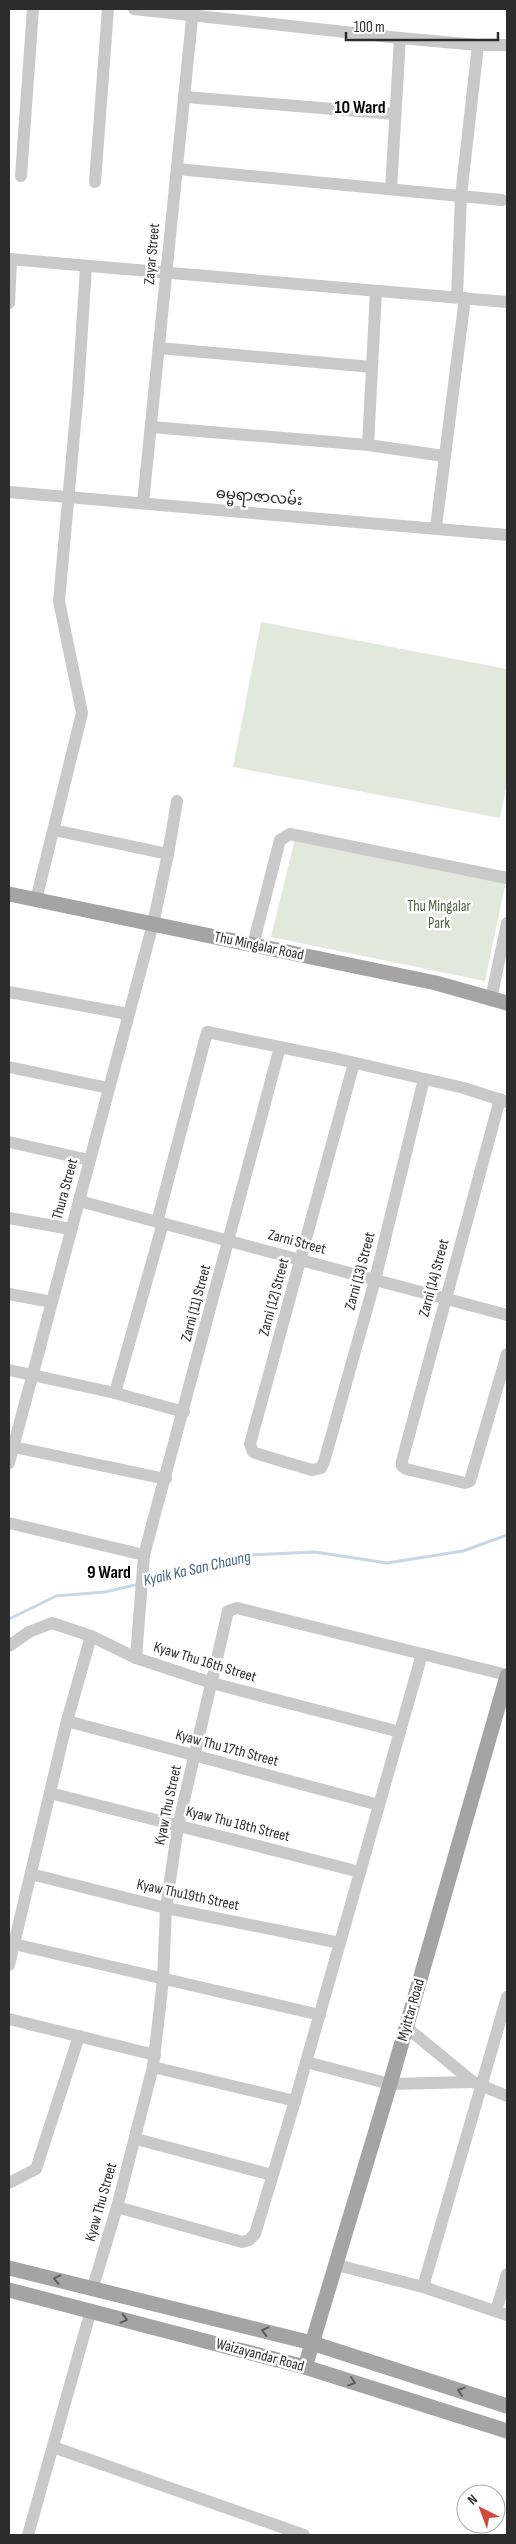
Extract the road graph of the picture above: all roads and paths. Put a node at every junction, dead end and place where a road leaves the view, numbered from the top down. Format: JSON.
{"nodes":[{"id":1,"x":33,"y":9,"type":"edge"},
{"id":2,"x":108,"y":9,"type":"edge"},
{"id":3,"x":134,"y":9,"type":"edge"},
{"id":4,"x":193,"y":12,"type":"edge"},
{"id":5,"x":400,"y":38,"type":"junction"},
{"id":6,"x":478,"y":45,"type":"junction"},
{"id":7,"x":507,"y":45,"type":"edge"},
{"id":8,"x":185,"y":97,"type":"junction"},
{"id":9,"x":395,"y":114,"type":"junction"},
{"id":10,"x":177,"y":169,"type":"junction"},
{"id":11,"x":20,"y":176,"type":"dead end"},
{"id":12,"x":95,"y":182,"type":"dead end"},
{"id":13,"x":391,"y":189,"type":"junction"},
{"id":14,"x":461,"y":196,"type":"junction"},
{"id":15,"x":502,"y":200,"type":"dead end"},
{"id":16,"x":10,"y":259,"type":"edge"},
{"id":17,"x":86,"y":267,"type":"junction"},
{"id":18,"x":167,"y":273,"type":"junction"},
{"id":19,"x":376,"y":292,"type":"junction"},
{"id":20,"x":461,"y":297,"type":"junction"},
{"id":21,"x":507,"y":302,"type":"edge"},
{"id":22,"x":9,"y":303,"type":"edge"},
{"id":23,"x":159,"y":348,"type":"junction"},
{"id":24,"x":372,"y":367,"type":"junction"},
{"id":25,"x":151,"y":428,"type":"junction"},
{"id":26,"x":368,"y":445,"type":"junction"},
{"id":27,"x":444,"y":456,"type":"junction"},
{"id":28,"x":9,"y":492,"type":"edge"},
{"id":29,"x":69,"y":498,"type":"junction"},
{"id":30,"x":143,"y":503,"type":"junction"},
{"id":31,"x":436,"y":527,"type":"junction"},
{"id":32,"x":507,"y":535,"type":"edge"},
{"id":33,"x":177,"y":801,"type":"dead end"},
{"id":34,"x":54,"y":830,"type":"junction"},
{"id":35,"x":168,"y":854,"type":"junction"},
{"id":36,"x":507,"y":878,"type":"edge"},
{"id":37,"x":9,"y":894,"type":"edge"},
{"id":38,"x":36,"y":900,"type":"junction"},
{"id":39,"x":507,"y":922,"type":"edge"},
{"id":40,"x":153,"y":924,"type":"junction"},
{"id":41,"x":253,"y":945,"type":"junction"},
{"id":42,"x":9,"y":992,"type":"edge"},
{"id":43,"x":491,"y":999,"type":"junction"},
{"id":44,"x":507,"y":1003,"type":"edge"},
{"id":45,"x":128,"y":1014,"type":"junction"},
{"id":46,"x":280,"y":1047,"type":"junction"},
{"id":47,"x":354,"y":1063,"type":"junction"},
{"id":48,"x":9,"y":1068,"type":"edge"},
{"id":49,"x":424,"y":1079,"type":"junction"},
{"id":50,"x":108,"y":1088,"type":"junction"},
{"id":51,"x":503,"y":1101,"type":"edge"},
{"id":52,"x":9,"y":1142,"type":"edge"},
{"id":53,"x":90,"y":1160,"type":"junction"},
{"id":54,"x":79,"y":1201,"type":"junction"},
{"id":55,"x":9,"y":1218,"type":"edge"},
{"id":56,"x":160,"y":1222,"type":"junction"},
{"id":57,"x":71,"y":1229,"type":"junction"},
{"id":58,"x":230,"y":1241,"type":"junction"},
{"id":59,"x":301,"y":1260,"type":"junction"},
{"id":60,"x":375,"y":1280,"type":"junction"},
{"id":61,"x":9,"y":1294,"type":"edge"},
{"id":62,"x":445,"y":1298,"type":"junction"},
{"id":63,"x":52,"y":1302,"type":"junction"},
{"id":64,"x":507,"y":1315,"type":"edge"},
{"id":65,"x":507,"y":1354,"type":"edge"},
{"id":66,"x":9,"y":1370,"type":"edge"},
{"id":67,"x":32,"y":1375,"type":"junction"},
{"id":68,"x":115,"y":1393,"type":"junction"},
{"id":69,"x":184,"y":1412,"type":"junction"},
{"id":70,"x":11,"y":1446,"type":"edge"},
{"id":71,"x":9,"y":1463,"type":"edge"},
{"id":72,"x":321,"y":1468,"type":"joint"},
{"id":73,"x":166,"y":1479,"type":"junction"},
{"id":74,"x":9,"y":1523,"type":"edge"},
{"id":75,"x":143,"y":1562,"type":"junction"},
{"id":76,"x":91,"y":1636,"type":"junction"},
{"id":77,"x":9,"y":1646,"type":"edge"},
{"id":78,"x":422,"y":1654,"type":"junction"},
{"id":79,"x":136,"y":1658,"type":"junction"},
{"id":80,"x":507,"y":1676,"type":"edge"},
{"id":81,"x":212,"y":1683,"type":"junction"},
{"id":82,"x":67,"y":1721,"type":"junction"},
{"id":83,"x":400,"y":1732,"type":"junction"},
{"id":84,"x":196,"y":1757,"type":"junction"},
{"id":85,"x":50,"y":1793,"type":"junction"},
{"id":86,"x":379,"y":1805,"type":"junction"},
{"id":87,"x":178,"y":1826,"type":"junction"},
{"id":88,"x":360,"y":1872,"type":"junction"},
{"id":89,"x":31,"y":1874,"type":"junction"},
{"id":90,"x":166,"y":1908,"type":"junction"},
{"id":91,"x":340,"y":1943,"type":"junction"},
{"id":92,"x":14,"y":1944,"type":"junction"},
{"id":93,"x":9,"y":1965,"type":"edge"},
{"id":94,"x":163,"y":1980,"type":"junction"},
{"id":95,"x":507,"y":1997,"type":"edge"},
{"id":96,"x":320,"y":2015,"type":"junction"},
{"id":97,"x":9,"y":2019,"type":"edge"},
{"id":98,"x":406,"y":2027,"type":"junction"},
{"id":99,"x":79,"y":2036,"type":"junction"},
{"id":100,"x":154,"y":2061,"type":"junction"},
{"id":101,"x":306,"y":2062,"type":"junction"},
{"id":102,"x":390,"y":2084,"type":"junction"},
{"id":103,"x":478,"y":2084,"type":"junction"},
{"id":104,"x":507,"y":2096,"type":"edge"},
{"id":105,"x":295,"y":2101,"type":"junction"},
{"id":106,"x":136,"y":2139,"type":"junction"},
{"id":107,"x":272,"y":2175,"type":"junction"},
{"id":108,"x":9,"y":2183,"type":"edge"},
{"id":109,"x":117,"y":2207,"type":"junction"},
{"id":110,"x":337,"y":2265,"type":"junction"},
{"id":111,"x":9,"y":2268,"type":"edge"},
{"id":112,"x":507,"y":2274,"type":"edge"},
{"id":113,"x":423,"y":2287,"type":"junction"},
{"id":114,"x":93,"y":2288,"type":"junction"},
{"id":115,"x":9,"y":2290,"type":"edge"},
{"id":116,"x":91,"y":2310,"type":"junction"},
{"id":117,"x":502,"y":2313,"type":"edge"},
{"id":118,"x":312,"y":2343,"type":"junction"},
{"id":119,"x":305,"y":2367,"type":"junction"},
{"id":120,"x":507,"y":2406,"type":"edge"},
{"id":121,"x":507,"y":2431,"type":"edge"},
{"id":122,"x":53,"y":2447,"type":"junction"},
{"id":123,"x":28,"y":2535,"type":"edge"},
{"id":124,"x":304,"y":2535,"type":"edge"}],
"edges":[{"from":1,"to":11,"type":"street"},
{"from":2,"to":12,"type":"street"},
{"from":3,"to":4,"type":"street"},
{"from":4,"to":5,"type":"street"},
{"from":4,"to":8,"type":"street","name":"Zayar Street"},
{"from":5,"to":6,"type":"street"},
{"from":5,"to":9,"type":"street"},
{"from":6,"to":7,"type":"street"},
{"from":6,"to":14,"type":"street"},
{"from":8,"to":9,"type":"street"},
{"from":8,"to":10,"type":"street","name":"Zayar Street"},
{"from":9,"to":13,"type":"street"},
{"from":10,"to":13,"type":"street"},
{"from":10,"to":18,"type":"street","name":"Zayar Street"},
{"from":13,"to":14,"type":"street"},
{"from":14,"to":15,"type":"street"},
{"from":14,"to":20,"type":"street"},
{"from":16,"to":17,"type":"street"},
{"from":16,"to":22,"type":"street"},
{"from":17,"to":18,"type":"street"},
{"from":17,"to":29,"type":"street"},
{"from":18,"to":19,"type":"street"},
{"from":18,"to":23,"type":"street","name":"Zayar Street"},
{"from":19,"to":20,"type":"street"},
{"from":19,"to":24,"type":"street"},
{"from":20,"to":21,"type":"street"},
{"from":20,"to":27,"type":"street"},
{"from":23,"to":24,"type":"street"},
{"from":23,"to":25,"type":"street","name":"Zayar Street"},
{"from":24,"to":26,"type":"street"},
{"from":25,"to":26,"type":"street"},
{"from":25,"to":30,"type":"street","name":"Zayar Street"},
{"from":26,"to":27,"type":"street"},
{"from":27,"to":31,"type":"street"},
{"from":28,"to":29,"type":"street","name":"ဓမ္မရာဇာလမ်း"},
{"from":29,"to":30,"type":"street","name":"ဓမ္မရာဇာလမ်း"},
{"from":29,"to":34,"type":"street"},
{"from":30,"to":31,"type":"street","name":"ဓမ္မရာဇာလမ်း"},
{"from":31,"to":32,"type":"street","name":"ဓမ္မရာဇာလမ်း"},
{"from":33,"to":35,"type":"street","name":"Thura Street"},
{"from":34,"to":35,"type":"street"},
{"from":34,"to":38,"type":"street"},
{"from":35,"to":40,"type":"street","name":"Thura Street"},
{"from":36,"to":41,"type":"street"},
{"from":37,"to":38,"type":"main road","name":"Thu Mingalar Road"},
{"from":38,"to":40,"type":"main road","name":"Thu Mingalar Road"},
{"from":39,"to":43,"type":"street"},
{"from":40,"to":41,"type":"main road","name":"Thu Mingalar Road"},
{"from":40,"to":45,"type":"street","name":"Thura Street"},
{"from":41,"to":43,"type":"main road","name":"Thu Mingalar Road"},
{"from":42,"to":45,"type":"street"},
{"from":43,"to":44,"type":"main road","name":"Thu Mingalar Road"},
{"from":45,"to":50,"type":"street","name":"Thura Street"},
{"from":46,"to":47,"type":"street"},
{"from":46,"to":56,"type":"street"},
{"from":46,"to":58,"type":"street","name":"Zarni (11) Street"},
{"from":47,"to":49,"type":"street"},
{"from":47,"to":59,"type":"street","name":"Zarni (12) Street"},
{"from":48,"to":50,"type":"street"},
{"from":49,"to":51,"type":"street"},
{"from":49,"to":60,"type":"street","name":"Zarni (13) Street"},
{"from":50,"to":53,"type":"street","name":"Thura Street"},
{"from":51,"to":62,"type":"street","name":"Zarni (14) Street"},
{"from":52,"to":53,"type":"street"},
{"from":53,"to":54,"type":"street","name":"Thura Street"},
{"from":54,"to":56,"type":"street","name":"Zarni Street"},
{"from":54,"to":57,"type":"street","name":"Thura Street"},
{"from":55,"to":57,"type":"street"},
{"from":56,"to":58,"type":"street","name":"Zarni Street"},
{"from":56,"to":68,"type":"street"},
{"from":57,"to":63,"type":"street","name":"Thura Street"},
{"from":58,"to":59,"type":"street","name":"Zarni Street"},
{"from":58,"to":69,"type":"street","name":"Zarni (11) Street"},
{"from":59,"to":60,"type":"street","name":"Zarni Street"},
{"from":59,"to":72,"type":"street","name":"Zarni (12) Street"},
{"from":60,"to":62,"type":"street","name":"Zarni Street"},
{"from":60,"to":72,"type":"street","name":"Zarni (13) Street"},
{"from":61,"to":63,"type":"street"},
{"from":62,"to":64,"type":"street","name":"Zarni Street"},
{"from":62,"to":65,"type":"street","name":"Zarni (14) Street"},
{"from":63,"to":67,"type":"street","name":"Thura Street"},
{"from":66,"to":67,"type":"street"},
{"from":67,"to":68,"type":"street"},
{"from":67,"to":70,"type":"street","name":"Thura Street"},
{"from":68,"to":69,"type":"street"},
{"from":69,"to":73,"type":"street","name":"Zarni (11) Street"},
{"from":70,"to":71,"type":"street","name":"Thura Street"},
{"from":70,"to":73,"type":"street"},
{"from":73,"to":75,"type":"street","name":"Zarni (11) Street"},
{"from":74,"to":75,"type":"street"},
{"from":75,"to":79,"type":"street","name":"Zarni (11) Street"},
{"from":76,"to":77,"type":"street","name":"Kyaw Thu 16th Street"},
{"from":76,"to":79,"type":"street","name":"Kyaw Thu 16th Street"},
{"from":76,"to":82,"type":"street"},
{"from":78,"to":80,"type":"street","name":"Kyaw Thu Street"},
{"from":78,"to":81,"type":"street","name":"Kyaw Thu Street"},
{"from":78,"to":83,"type":"street"},
{"from":79,"to":81,"type":"street","name":"Kyaw Thu 16th Street"},
{"from":80,"to":98,"type":"main road","name":"Myittar Road"},
{"from":81,"to":83,"type":"street","name":"Kyaw Thu 16th Street"},
{"from":81,"to":84,"type":"street","name":"Kyaw Thu Street"},
{"from":82,"to":84,"type":"street","name":"Kyaw Thu 17th Street"},
{"from":82,"to":85,"type":"street"},
{"from":83,"to":86,"type":"street"},
{"from":84,"to":86,"type":"street","name":"Kyaw Thu 17th Street"},
{"from":84,"to":87,"type":"street","name":"Kyaw Thu Street"},
{"from":85,"to":87,"type":"street","name":"Kyaw Thu 18th Street"},
{"from":85,"to":89,"type":"street"},
{"from":86,"to":88,"type":"street"},
{"from":87,"to":88,"type":"street","name":"Kyaw Thu 18th Street"},
{"from":87,"to":90,"type":"street","name":"Kyaw Thu Street"},
{"from":88,"to":91,"type":"street"},
{"from":89,"to":90,"type":"street","name":"Kyaw Thu19th Street"},
{"from":89,"to":92,"type":"street"},
{"from":90,"to":91,"type":"street","name":"Kyaw Thu19th Street"},
{"from":90,"to":94,"type":"street","name":"Kyaw Thu Street"},
{"from":91,"to":96,"type":"street"},
{"from":92,"to":93,"type":"street"},
{"from":92,"to":94,"type":"street"},
{"from":94,"to":96,"type":"street"},
{"from":94,"to":100,"type":"street","name":"Kyaw Thu Street"},
{"from":95,"to":103,"type":"street"},
{"from":96,"to":101,"type":"street"},
{"from":97,"to":99,"type":"street"},
{"from":98,"to":102,"type":"main road","name":"Myittar Road"},
{"from":98,"to":103,"type":"street"},
{"from":99,"to":100,"type":"street"},
{"from":99,"to":108,"type":"street"},
{"from":100,"to":105,"type":"street"},
{"from":100,"to":106,"type":"street","name":"Kyaw Thu Street"},
{"from":101,"to":102,"type":"street"},
{"from":101,"to":105,"type":"street"},
{"from":102,"to":103,"type":"street"},
{"from":102,"to":110,"type":"main road","name":"Myittar Road"},
{"from":103,"to":104,"type":"street"},
{"from":103,"to":113,"type":"street"},
{"from":105,"to":107,"type":"street"},
{"from":106,"to":107,"type":"street"},
{"from":106,"to":109,"type":"street","name":"Kyaw Thu Street"},
{"from":107,"to":109,"type":"street"},
{"from":109,"to":114,"type":"street","name":"Kyaw Thu Street"},
{"from":110,"to":113,"type":"street"},
{"from":110,"to":118,"type":"main road","name":"Myittar Road"},
{"from":114,"to":111,"type":"main road","name":"Waizayandar Road","one_way":true},
{"from":112,"to":117,"type":"street"},
{"from":113,"to":117,"type":"street"},
{"from":118,"to":114,"type":"main road","name":"Waizayandar Road","one_way":true},
{"from":115,"to":116,"type":"main road","name":"Waizayandar Road"},
{"from":116,"to":119,"type":"main road","name":"Waizayandar Road","one_way":true},
{"from":116,"to":122,"type":"street"},
{"from":118,"to":119,"type":"main road","name":"Myittar Road"},
{"from":120,"to":118,"type":"main road","name":"Waizayandar Road","one_way":true},
{"from":119,"to":121,"type":"main road","name":"Waizayandar Road","one_way":true},
{"from":122,"to":123,"type":"street"},
{"from":122,"to":124,"type":"street"}]}
